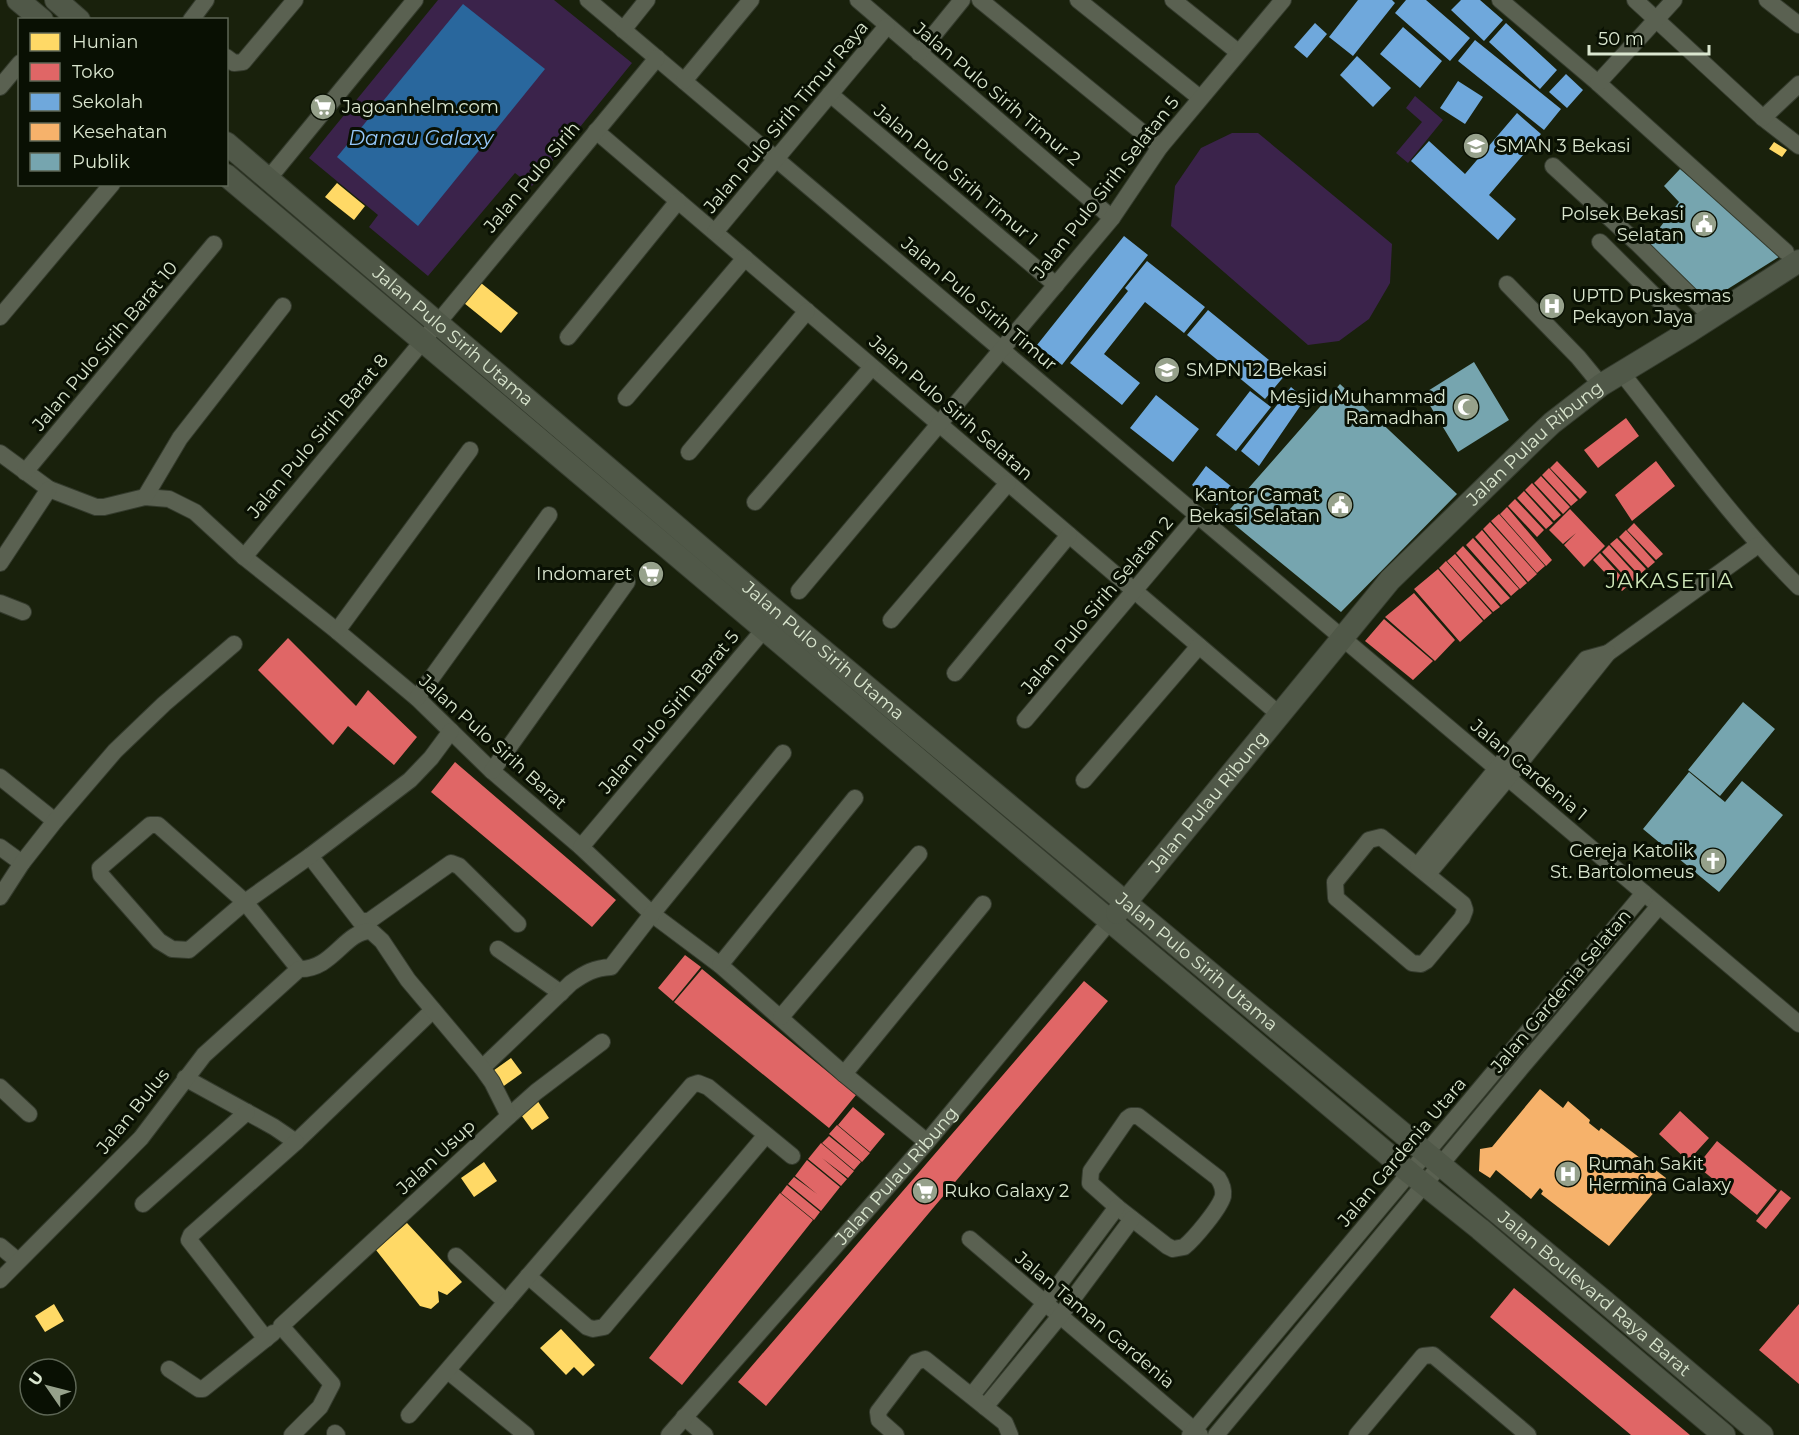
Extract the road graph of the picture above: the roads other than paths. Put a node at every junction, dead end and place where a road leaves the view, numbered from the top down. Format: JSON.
{"nodes":[{"id":1,"x":18,"y":0,"type":"edge"},
{"id":2,"x":56,"y":0,"type":"edge"},
{"id":3,"x":206,"y":0,"type":"edge"},
{"id":4,"x":295,"y":0,"type":"edge"},
{"id":5,"x":415,"y":0,"type":"edge"},
{"id":6,"x":588,"y":0,"type":"edge"},
{"id":7,"x":647,"y":0,"type":"edge"},
{"id":8,"x":752,"y":0,"type":"edge"},
{"id":9,"x":858,"y":0,"type":"edge"},
{"id":10,"x":963,"y":0,"type":"edge"},
{"id":11,"x":980,"y":0,"type":"edge"},
{"id":12,"x":1078,"y":0,"type":"edge"},
{"id":13,"x":1173,"y":0,"type":"edge"},
{"id":14,"x":1500,"y":0,"type":"edge"},
{"id":15,"x":1635,"y":0,"type":"edge"},
{"id":16,"x":1674,"y":0,"type":"edge"},
{"id":17,"x":1767,"y":0,"type":"edge"},
{"id":18,"x":1277,"y":2,"type":"edge"},
{"id":19,"x":40,"y":18,"type":"edge"},
{"id":20,"x":77,"y":18,"type":"edge"},
{"id":21,"x":192,"y":18,"type":"edge"},
{"id":22,"x":1658,"y":19,"type":"junction"},
{"id":23,"x":1799,"y":25,"type":"edge"},
{"id":24,"x":887,"y":26,"type":"junction"},
{"id":25,"x":623,"y":30,"type":"junction"},
{"id":26,"x":1238,"y":52,"type":"junction"},
{"id":27,"x":919,"y":53,"type":"junction"},
{"id":28,"x":228,"y":58,"type":"edge"},
{"id":29,"x":657,"y":58,"type":"junction"},
{"id":30,"x":18,"y":65,"type":"edge"},
{"id":31,"x":684,"y":81,"type":"junction"},
{"id":32,"x":1598,"y":83,"type":"junction"},
{"id":33,"x":1799,"y":84,"type":"edge"},
{"id":34,"x":0,"y":87,"type":"edge"},
{"id":35,"x":830,"y":94,"type":"junction"},
{"id":36,"x":1200,"y":98,"type":"junction"},
{"id":37,"x":1763,"y":118,"type":"junction"},
{"id":38,"x":596,"y":131,"type":"junction"},
{"id":39,"x":1796,"y":138,"type":"edge"},
{"id":40,"x":228,"y":145,"type":"edge"},
{"id":41,"x":1160,"y":147,"type":"junction"},
{"id":42,"x":776,"y":159,"type":"junction"},
{"id":43,"x":1553,"y":166,"type":"dead end"},
{"id":44,"x":228,"y":177,"type":"edge"},
{"id":45,"x":269,"y":178,"type":"junction"},
{"id":46,"x":110,"y":186,"type":"edge"},
{"id":47,"x":678,"y":201,"type":"junction"},
{"id":48,"x":1112,"y":218,"type":"junction"},
{"id":49,"x":715,"y":232,"type":"junction"},
{"id":50,"x":1600,"y":242,"type":"dead end"},
{"id":51,"x":214,"y":244,"type":"dead end"},
{"id":52,"x":1792,"y":256,"type":"edge"},
{"id":53,"x":745,"y":258,"type":"junction"},
{"id":54,"x":1056,"y":285,"type":"junction"},
{"id":55,"x":1507,"y":285,"type":"dead end"},
{"id":56,"x":283,"y":306,"type":"dead end"},
{"id":57,"x":807,"y":311,"type":"junction"},
{"id":58,"x":1712,"y":317,"type":"junction"},
{"id":59,"x":0,"y":318,"type":"edge"},
{"id":60,"x":438,"y":322,"type":"junction"},
{"id":61,"x":1690,"y":331,"type":"junction"},
{"id":62,"x":568,"y":337,"type":"dead end"},
{"id":63,"x":423,"y":340,"type":"junction"},
{"id":64,"x":1001,"y":349,"type":"junction"},
{"id":65,"x":872,"y":367,"type":"junction"},
{"id":66,"x":1621,"y":372,"type":"junction"},
{"id":67,"x":1601,"y":385,"type":"junction"},
{"id":68,"x":626,"y":398,"type":"dead end"},
{"id":69,"x":939,"y":424,"type":"junction"},
{"id":70,"x":470,"y":450,"type":"dead end"},
{"id":71,"x":689,"y":452,"type":"dead end"},
{"id":72,"x":0,"y":453,"type":"edge"},
{"id":73,"x":25,"y":472,"type":"junction"},
{"id":74,"x":1008,"y":483,"type":"junction"},
{"id":75,"x":49,"y":489,"type":"junction"},
{"id":76,"x":145,"y":498,"type":"junction"},
{"id":77,"x":755,"y":502,"type":"dead end"},
{"id":78,"x":1198,"y":514,"type":"junction"},
{"id":79,"x":549,"y":515,"type":"dead end"},
{"id":80,"x":1070,"y":535,"type":"junction"},
{"id":81,"x":1758,"y":545,"type":"junction"},
{"id":82,"x":244,"y":557,"type":"junction"},
{"id":83,"x":0,"y":563,"type":"edge"},
{"id":84,"x":627,"y":582,"type":"dead end"},
{"id":85,"x":1799,"y":587,"type":"edge"},
{"id":86,"x":799,"y":591,"type":"dead end"},
{"id":87,"x":1134,"y":591,"type":"junction"},
{"id":88,"x":0,"y":603,"type":"edge"},
{"id":89,"x":23,"y":612,"type":"dead end"},
{"id":90,"x":891,"y":620,"type":"dead end"},
{"id":91,"x":771,"y":621,"type":"junction"},
{"id":92,"x":337,"y":631,"type":"junction"},
{"id":93,"x":1343,"y":639,"type":"junction"},
{"id":94,"x":234,"y":644,"type":"dead end"},
{"id":95,"x":1199,"y":646,"type":"junction"},
{"id":96,"x":955,"y":673,"type":"dead end"},
{"id":97,"x":417,"y":698,"type":"junction"},
{"id":98,"x":1280,"y":715,"type":"junction"},
{"id":99,"x":1025,"y":720,"type":"dead end"},
{"id":100,"x":451,"y":731,"type":"junction"},
{"id":101,"x":783,"y":753,"type":"dead end"},
{"id":102,"x":492,"y":771,"type":"junction"},
{"id":103,"x":1503,"y":773,"type":"junction"},
{"id":104,"x":0,"y":777,"type":"edge"},
{"id":105,"x":1084,"y":780,"type":"dead end"},
{"id":106,"x":855,"y":798,"type":"dead end"},
{"id":107,"x":55,"y":821,"type":"junction"},
{"id":108,"x":0,"y":847,"type":"edge"},
{"id":109,"x":581,"y":848,"type":"junction"},
{"id":110,"x":919,"y":854,"type":"dead end"},
{"id":111,"x":310,"y":856,"type":"junction"},
{"id":112,"x":1070,"y":856,"type":"junction"},
{"id":113,"x":22,"y":864,"type":"junction"},
{"id":114,"x":1423,"y":870,"type":"junction"},
{"id":115,"x":1055,"y":873,"type":"junction"},
{"id":116,"x":1644,"y":893,"type":"junction"},
{"id":117,"x":0,"y":897,"type":"edge"},
{"id":118,"x":245,"y":902,"type":"junction"},
{"id":119,"x":1125,"y":903,"type":"junction"},
{"id":120,"x":983,"y":904,"type":"dead end"},
{"id":121,"x":1659,"y":906,"type":"junction"},
{"id":122,"x":652,"y":914,"type":"junction"},
{"id":123,"x":1110,"y":921,"type":"junction"},
{"id":124,"x":518,"y":924,"type":"dead end"},
{"id":125,"x":498,"y":949,"type":"dead end"},
{"id":126,"x":1175,"y":959,"type":"junction"},
{"id":127,"x":720,"y":965,"type":"junction"},
{"id":128,"x":299,"y":969,"type":"junction"},
{"id":129,"x":561,"y":993,"type":"junction"},
{"id":130,"x":434,"y":1010,"type":"junction"},
{"id":131,"x":781,"y":1017,"type":"junction"},
{"id":132,"x":1799,"y":1024,"type":"edge"},
{"id":133,"x":602,"y":1042,"type":"dead end"},
{"id":134,"x":482,"y":1068,"type":"junction"},
{"id":135,"x":844,"y":1074,"type":"junction"},
{"id":136,"x":184,"y":1078,"type":"junction"},
{"id":137,"x":0,"y":1087,"type":"edge"},
{"id":138,"x":1374,"y":1109,"type":"junction"},
{"id":139,"x":247,"y":1112,"type":"junction"},
{"id":140,"x":29,"y":1114,"type":"dead end"},
{"id":141,"x":509,"y":1116,"type":"junction"},
{"id":142,"x":1357,"y":1128,"type":"junction"},
{"id":143,"x":766,"y":1135,"type":"junction"},
{"id":144,"x":296,"y":1142,"type":"junction"},
{"id":145,"x":927,"y":1142,"type":"junction"},
{"id":146,"x":792,"y":1156,"type":"dead end"},
{"id":147,"x":1434,"y":1160,"type":"junction"},
{"id":148,"x":1418,"y":1179,"type":"junction"},
{"id":149,"x":143,"y":1204,"type":"dead end"},
{"id":150,"x":1117,"y":1207,"type":"junction"},
{"id":151,"x":1495,"y":1211,"type":"junction"},
{"id":152,"x":1132,"y":1219,"type":"junction"},
{"id":153,"x":1480,"y":1229,"type":"junction"},
{"id":154,"x":970,"y":1239,"type":"dead end"},
{"id":155,"x":0,"y":1245,"type":"edge"},
{"id":156,"x":456,"y":1256,"type":"dead end"},
{"id":157,"x":18,"y":1261,"type":"junction"},
{"id":158,"x":528,"y":1276,"type":"junction"},
{"id":159,"x":0,"y":1280,"type":"edge"},
{"id":160,"x":506,"y":1302,"type":"junction"},
{"id":161,"x":1045,"y":1303,"type":"junction"},
{"id":162,"x":1060,"y":1316,"type":"junction"},
{"id":163,"x":281,"y":1326,"type":"junction"},
{"id":164,"x":266,"y":1339,"type":"junction"},
{"id":165,"x":169,"y":1370,"type":"dead end"},
{"id":166,"x":448,"y":1371,"type":"junction"},
{"id":167,"x":972,"y":1395,"type":"junction"},
{"id":168,"x":986,"y":1407,"type":"junction"},
{"id":169,"x":409,"y":1415,"type":"dead end"},
{"id":170,"x":684,"y":1417,"type":"junction"},
{"id":171,"x":521,"y":1433,"type":"edge"},
{"id":172,"x":1194,"y":1433,"type":"edge"},
{"id":173,"x":1362,"y":1433,"type":"edge"},
{"id":174,"x":292,"y":1435,"type":"edge"},
{"id":175,"x":669,"y":1435,"type":"edge"},
{"id":176,"x":705,"y":1435,"type":"edge"},
{"id":177,"x":896,"y":1435,"type":"edge"},
{"id":178,"x":1011,"y":1435,"type":"edge"},
{"id":179,"x":1216,"y":1435,"type":"edge"},
{"id":180,"x":1528,"y":1435,"type":"edge"},
{"id":181,"x":1724,"y":1435,"type":"edge"},
{"id":182,"x":1762,"y":1435,"type":"edge"}],
"edges":[{"from":1,"to":19,"type":"main road"},
{"from":2,"to":20,"type":"main road"},
{"from":3,"to":21,"type":"street"},
{"from":4,"to":28,"type":"street"},
{"from":5,"to":45,"type":"street"},
{"from":6,"to":25,"type":"street","name":"Jalan Pulo Sirih Timur"},
{"from":7,"to":25,"type":"street"},
{"from":8,"to":31,"type":"street"},
{"from":9,"to":24,"type":"street","name":"Jalan Pulo Sirih Timur 2"},
{"from":10,"to":27,"type":"street"},
{"from":11,"to":41,"type":"street"},
{"from":12,"to":36,"type":"street"},
{"from":13,"to":26,"type":"street"},
{"from":14,"to":32,"type":"street"},
{"from":15,"to":22,"type":"street"},
{"from":16,"to":22,"type":"street"},
{"from":17,"to":23,"type":"street"},
{"from":18,"to":26,"type":"street","name":"Jalan Pulo Sirih Selatan 5"},
{"from":22,"to":32,"type":"street"},
{"from":22,"to":37,"type":"street"},
{"from":24,"to":27,"type":"street","name":"Jalan Pulo Sirih Timur 2"},
{"from":24,"to":35,"type":"street","name":"Jalan Pulo Sirih Timur Raya"},
{"from":25,"to":29,"type":"street","name":"Jalan Pulo Sirih Timur"},
{"from":26,"to":36,"type":"street","name":"Jalan Pulo Sirih Selatan 5"},
{"from":27,"to":48,"type":"street","name":"Jalan Pulo Sirih Timur 2"},
{"from":29,"to":31,"type":"street","name":"Jalan Pulo Sirih Timur"},
{"from":29,"to":38,"type":"street","name":"Jalan Pulo Sirih"},
{"from":30,"to":34,"type":"street"},
{"from":31,"to":42,"type":"street","name":"Jalan Pulo Sirih Timur"},
{"from":32,"to":52,"type":"street"},
{"from":33,"to":37,"type":"street"},
{"from":35,"to":42,"type":"street","name":"Jalan Pulo Sirih Timur Raya"},
{"from":35,"to":54,"type":"street","name":"Jalan Pulo Sirih Timur 1"},
{"from":36,"to":41,"type":"street","name":"Jalan Pulo Sirih Selatan 5"},
{"from":37,"to":39,"type":"street"},
{"from":38,"to":47,"type":"street","name":"Jalan Pulo Sirih Selatan"},
{"from":38,"to":60,"type":"street","name":"Jalan Pulo Sirih"},
{"from":40,"to":45,"type":"main road","name":"Jalan Pulo Sirih Utama"},
{"from":41,"to":48,"type":"street","name":"Jalan Pulo Sirih Selatan 5"},
{"from":42,"to":49,"type":"street","name":"Jalan Pulo Sirih Timur Raya"},
{"from":42,"to":64,"type":"street","name":"Jalan Pulo Sirih Timur"},
{"from":43,"to":58,"type":"street"},
{"from":44,"to":63,"type":"main road","name":"Jalan Pulo Sirih Utama"},
{"from":45,"to":60,"type":"main road","name":"Jalan Pulo Sirih Utama"},
{"from":46,"to":59,"type":"street"},
{"from":47,"to":49,"type":"street","name":"Jalan Pulo Sirih Selatan"},
{"from":47,"to":62,"type":"street"},
{"from":48,"to":54,"type":"street","name":"Jalan Pulo Sirih Selatan 5"},
{"from":49,"to":53,"type":"street","name":"Jalan Pulo Sirih Selatan"},
{"from":50,"to":61,"type":"street"},
{"from":51,"to":73,"type":"street","name":"Jalan Pulo Sirih Barat 10"},
{"from":52,"to":58,"type":"main road","name":"Jalan Pulau Ribung"},
{"from":53,"to":57,"type":"street","name":"Jalan Pulo Sirih Selatan"},
{"from":53,"to":68,"type":"street"},
{"from":54,"to":64,"type":"street","name":"Jalan Pulo Sirih Selatan 5"},
{"from":55,"to":67,"type":"street"},
{"from":56,"to":76,"type":"street"},
{"from":57,"to":65,"type":"street","name":"Jalan Pulo Sirih Selatan"},
{"from":57,"to":71,"type":"street"},
{"from":58,"to":61,"type":"main road","name":"Jalan Pulau Ribung"},
{"from":60,"to":63,"type":"street","name":"Jalan Pulo Sirih"},
{"from":60,"to":91,"type":"main road","name":"Jalan Pulo Sirih Utama"},
{"from":61,"to":66,"type":"main road","name":"Jalan Pulau Ribung"},
{"from":63,"to":82,"type":"street","name":"Jalan Pulo Sirih Barat 8"},
{"from":63,"to":91,"type":"main road","name":"Jalan Pulo Sirih Utama"},
{"from":64,"to":69,"type":"street","name":"Jalan Pulo Sirih Selatan 5"},
{"from":64,"to":78,"type":"street","name":"Jalan Pulo Sirih Timur"},
{"from":65,"to":69,"type":"street","name":"Jalan Pulo Sirih Selatan"},
{"from":65,"to":77,"type":"street"},
{"from":66,"to":67,"type":"main road","name":"Jalan Pulau Ribung"},
{"from":66,"to":81,"type":"street"},
{"from":67,"to":93,"type":"main road","name":"Jalan Pulau Ribung"},
{"from":69,"to":74,"type":"street","name":"Jalan Pulo Sirih Selatan"},
{"from":69,"to":86,"type":"street","name":"Jalan Pulo Sirih Selatan 5"},
{"from":70,"to":92,"type":"street"},
{"from":72,"to":73,"type":"street","name":"Jalan Pulo Sirih Barat"},
{"from":73,"to":75,"type":"street","name":"Jalan Pulo Sirih Barat"},
{"from":74,"to":80,"type":"street","name":"Jalan Pulo Sirih Selatan"},
{"from":74,"to":90,"type":"street"},
{"from":75,"to":76,"type":"street","name":"Jalan Pulo Sirih Barat"},
{"from":75,"to":83,"type":"street"},
{"from":76,"to":82,"type":"street","name":"Jalan Pulo Sirih Barat"},
{"from":78,"to":87,"type":"street","name":"Jalan Pulo Sirih Selatan 2"},
{"from":78,"to":93,"type":"street","name":"Jalan Pulo Sirih Timur"},
{"from":79,"to":97,"type":"street"},
{"from":80,"to":87,"type":"street","name":"Jalan Pulo Sirih Selatan"},
{"from":80,"to":96,"type":"street"},
{"from":81,"to":85,"type":"street"},
{"from":81,"to":103,"type":"street"},
{"from":82,"to":92,"type":"street","name":"Jalan Pulo Sirih Barat"},
{"from":84,"to":102,"type":"street"},
{"from":87,"to":95,"type":"street","name":"Jalan Pulo Sirih Selatan"},
{"from":87,"to":99,"type":"street","name":"Jalan Pulo Sirih Selatan 2"},
{"from":88,"to":89,"type":"street"},
{"from":91,"to":109,"type":"street","name":"Jalan Pulo Sirih Barat 5"},
{"from":91,"to":112,"type":"main road","name":"Jalan Pulo Sirih Utama"},
{"from":91,"to":115,"type":"main road","name":"Jalan Pulo Sirih Utama"},
{"from":92,"to":97,"type":"street","name":"Jalan Pulo Sirih Barat"},
{"from":93,"to":98,"type":"main road","name":"Jalan Pulau Ribung"},
{"from":93,"to":103,"type":"street","name":"Jalan Gardenia 1"},
{"from":94,"to":107,"type":"street"},
{"from":95,"to":98,"type":"street","name":"Jalan Pulo Sirih Selatan"},
{"from":95,"to":105,"type":"street"},
{"from":97,"to":100,"type":"street","name":"Jalan Pulo Sirih Barat"},
{"from":98,"to":119,"type":"main road","name":"Jalan Pulau Ribung"},
{"from":100,"to":102,"type":"street","name":"Jalan Pulo Sirih Barat"},
{"from":100,"to":111,"type":"street"},
{"from":101,"to":122,"type":"street"},
{"from":102,"to":109,"type":"street","name":"Jalan Pulo Sirih Barat"},
{"from":103,"to":114,"type":"street"},
{"from":103,"to":116,"type":"street","name":"Jalan Gardenia 1"},
{"from":104,"to":107,"type":"street"},
{"from":106,"to":127,"type":"street"},
{"from":107,"to":113,"type":"street"},
{"from":108,"to":113,"type":"street"},
{"from":109,"to":122,"type":"street","name":"Jalan Pulo Sirih Barat"},
{"from":110,"to":131,"type":"street"},
{"from":111,"to":118,"type":"street"},
{"from":111,"to":124,"type":"street"},
{"from":112,"to":115,"type":"main road"},
{"from":112,"to":119,"type":"main road","name":"Jalan Pulo Sirih Utama"},
{"from":113,"to":117,"type":"street"},
{"from":114,"to":114,"type":"street"},
{"from":115,"to":123,"type":"main road","name":"Jalan Pulo Sirih Utama"},
{"from":116,"to":121,"type":"street","name":"Jalan Gardenia 1"},
{"from":116,"to":147,"type":"street","name":"Jalan Gardenia Utara"},
{"from":118,"to":118,"type":"street"},
{"from":118,"to":128,"type":"street"},
{"from":119,"to":123,"type":"main road","name":"Jalan Pulau Ribung"},
{"from":119,"to":126,"type":"main road","name":"Jalan Pulo Sirih Utama"},
{"from":120,"to":135,"type":"street"},
{"from":121,"to":132,"type":"street","name":"Jalan Gardenia 1"},
{"from":121,"to":147,"type":"street","name":"Jalan Gardenia Selatan"},
{"from":122,"to":127,"type":"street","name":"Jalan Pulo Sirih Barat"},
{"from":122,"to":129,"type":"street"},
{"from":123,"to":126,"type":"main road","name":"Jalan Pulo Sirih Utama"},
{"from":123,"to":145,"type":"street","name":"Jalan Pulau Ribung"},
{"from":125,"to":129,"type":"street"},
{"from":126,"to":138,"type":"main road","name":"Jalan Pulo Sirih Utama"},
{"from":126,"to":142,"type":"main road","name":"Jalan Pulo Sirih Utama"},
{"from":127,"to":131,"type":"street","name":"Jalan Pulo Sirih Barat"},
{"from":128,"to":130,"type":"street","name":"Jalan Bulus"},
{"from":128,"to":136,"type":"street","name":"Jalan Bulus"},
{"from":129,"to":134,"type":"street"},
{"from":130,"to":134,"type":"street","name":"Jalan Bulus"},
{"from":130,"to":144,"type":"street"},
{"from":131,"to":135,"type":"street","name":"Jalan Pulo Sirih Barat"},
{"from":133,"to":141,"type":"street","name":"Jalan Usup"},
{"from":134,"to":141,"type":"street"},
{"from":135,"to":145,"type":"street","name":"Jalan Pulo Sirih Barat"},
{"from":136,"to":139,"type":"street"},
{"from":136,"to":157,"type":"street","name":"Jalan Bulus"},
{"from":137,"to":140,"type":"street"},
{"from":138,"to":142,"type":"main road"},
{"from":138,"to":147,"type":"main road","name":"Jalan Pulo Sirih Utama"},
{"from":139,"to":144,"type":"street"},
{"from":139,"to":149,"type":"street"},
{"from":141,"to":163,"type":"street","name":"Jalan Usup"},
{"from":142,"to":148,"type":"main road","name":"Jalan Pulo Sirih Utama"},
{"from":143,"to":146,"type":"street"},
{"from":143,"to":158,"type":"street"},
{"from":143,"to":158,"type":"street"},
{"from":144,"to":164,"type":"street"},
{"from":145,"to":170,"type":"street","name":"Jalan Pulau Ribung"},
{"from":147,"to":148,"type":"street","name":"Jalan Gardenia Selatan"},
{"from":147,"to":151,"type":"main road","name":"Jalan Boulevard Raya Barat"},
{"from":148,"to":153,"type":"main road","name":"Jalan Boulevard Raya Barat"},
{"from":148,"to":172,"type":"street","name":"Jalan Gardenia Utara"},
{"from":148,"to":179,"type":"street","name":"Jalan Gardenia Selatan"},
{"from":150,"to":152,"type":"street"},
{"from":150,"to":152,"type":"street"},
{"from":150,"to":161,"type":"street"},
{"from":151,"to":153,"type":"main road"},
{"from":151,"to":182,"type":"main road","name":"Jalan Boulevard Raya Barat"},
{"from":152,"to":162,"type":"street"},
{"from":153,"to":181,"type":"main road","name":"Jalan Boulevard Raya Barat"},
{"from":154,"to":161,"type":"street","name":"Jalan Taman Gardenia"},
{"from":155,"to":157,"type":"street"},
{"from":156,"to":160,"type":"street"},
{"from":157,"to":159,"type":"street","name":"Jalan Bulus"},
{"from":158,"to":160,"type":"street"},
{"from":160,"to":166,"type":"street"},
{"from":161,"to":162,"type":"street","name":"Jalan Taman Gardenia"},
{"from":161,"to":167,"type":"street"},
{"from":162,"to":168,"type":"street"},
{"from":162,"to":172,"type":"street","name":"Jalan Taman Gardenia"},
{"from":163,"to":164,"type":"street","name":"Jalan Usup"},
{"from":163,"to":174,"type":"street"},
{"from":164,"to":165,"type":"street","name":"Jalan Usup"},
{"from":166,"to":169,"type":"street"},
{"from":166,"to":171,"type":"street"},
{"from":167,"to":168,"type":"street"},
{"from":167,"to":177,"type":"street"},
{"from":168,"to":178,"type":"street"},
{"from":170,"to":175,"type":"street","name":"Jalan Pulau Ribung"},
{"from":170,"to":176,"type":"street"},
{"from":173,"to":180,"type":"street"}]}
